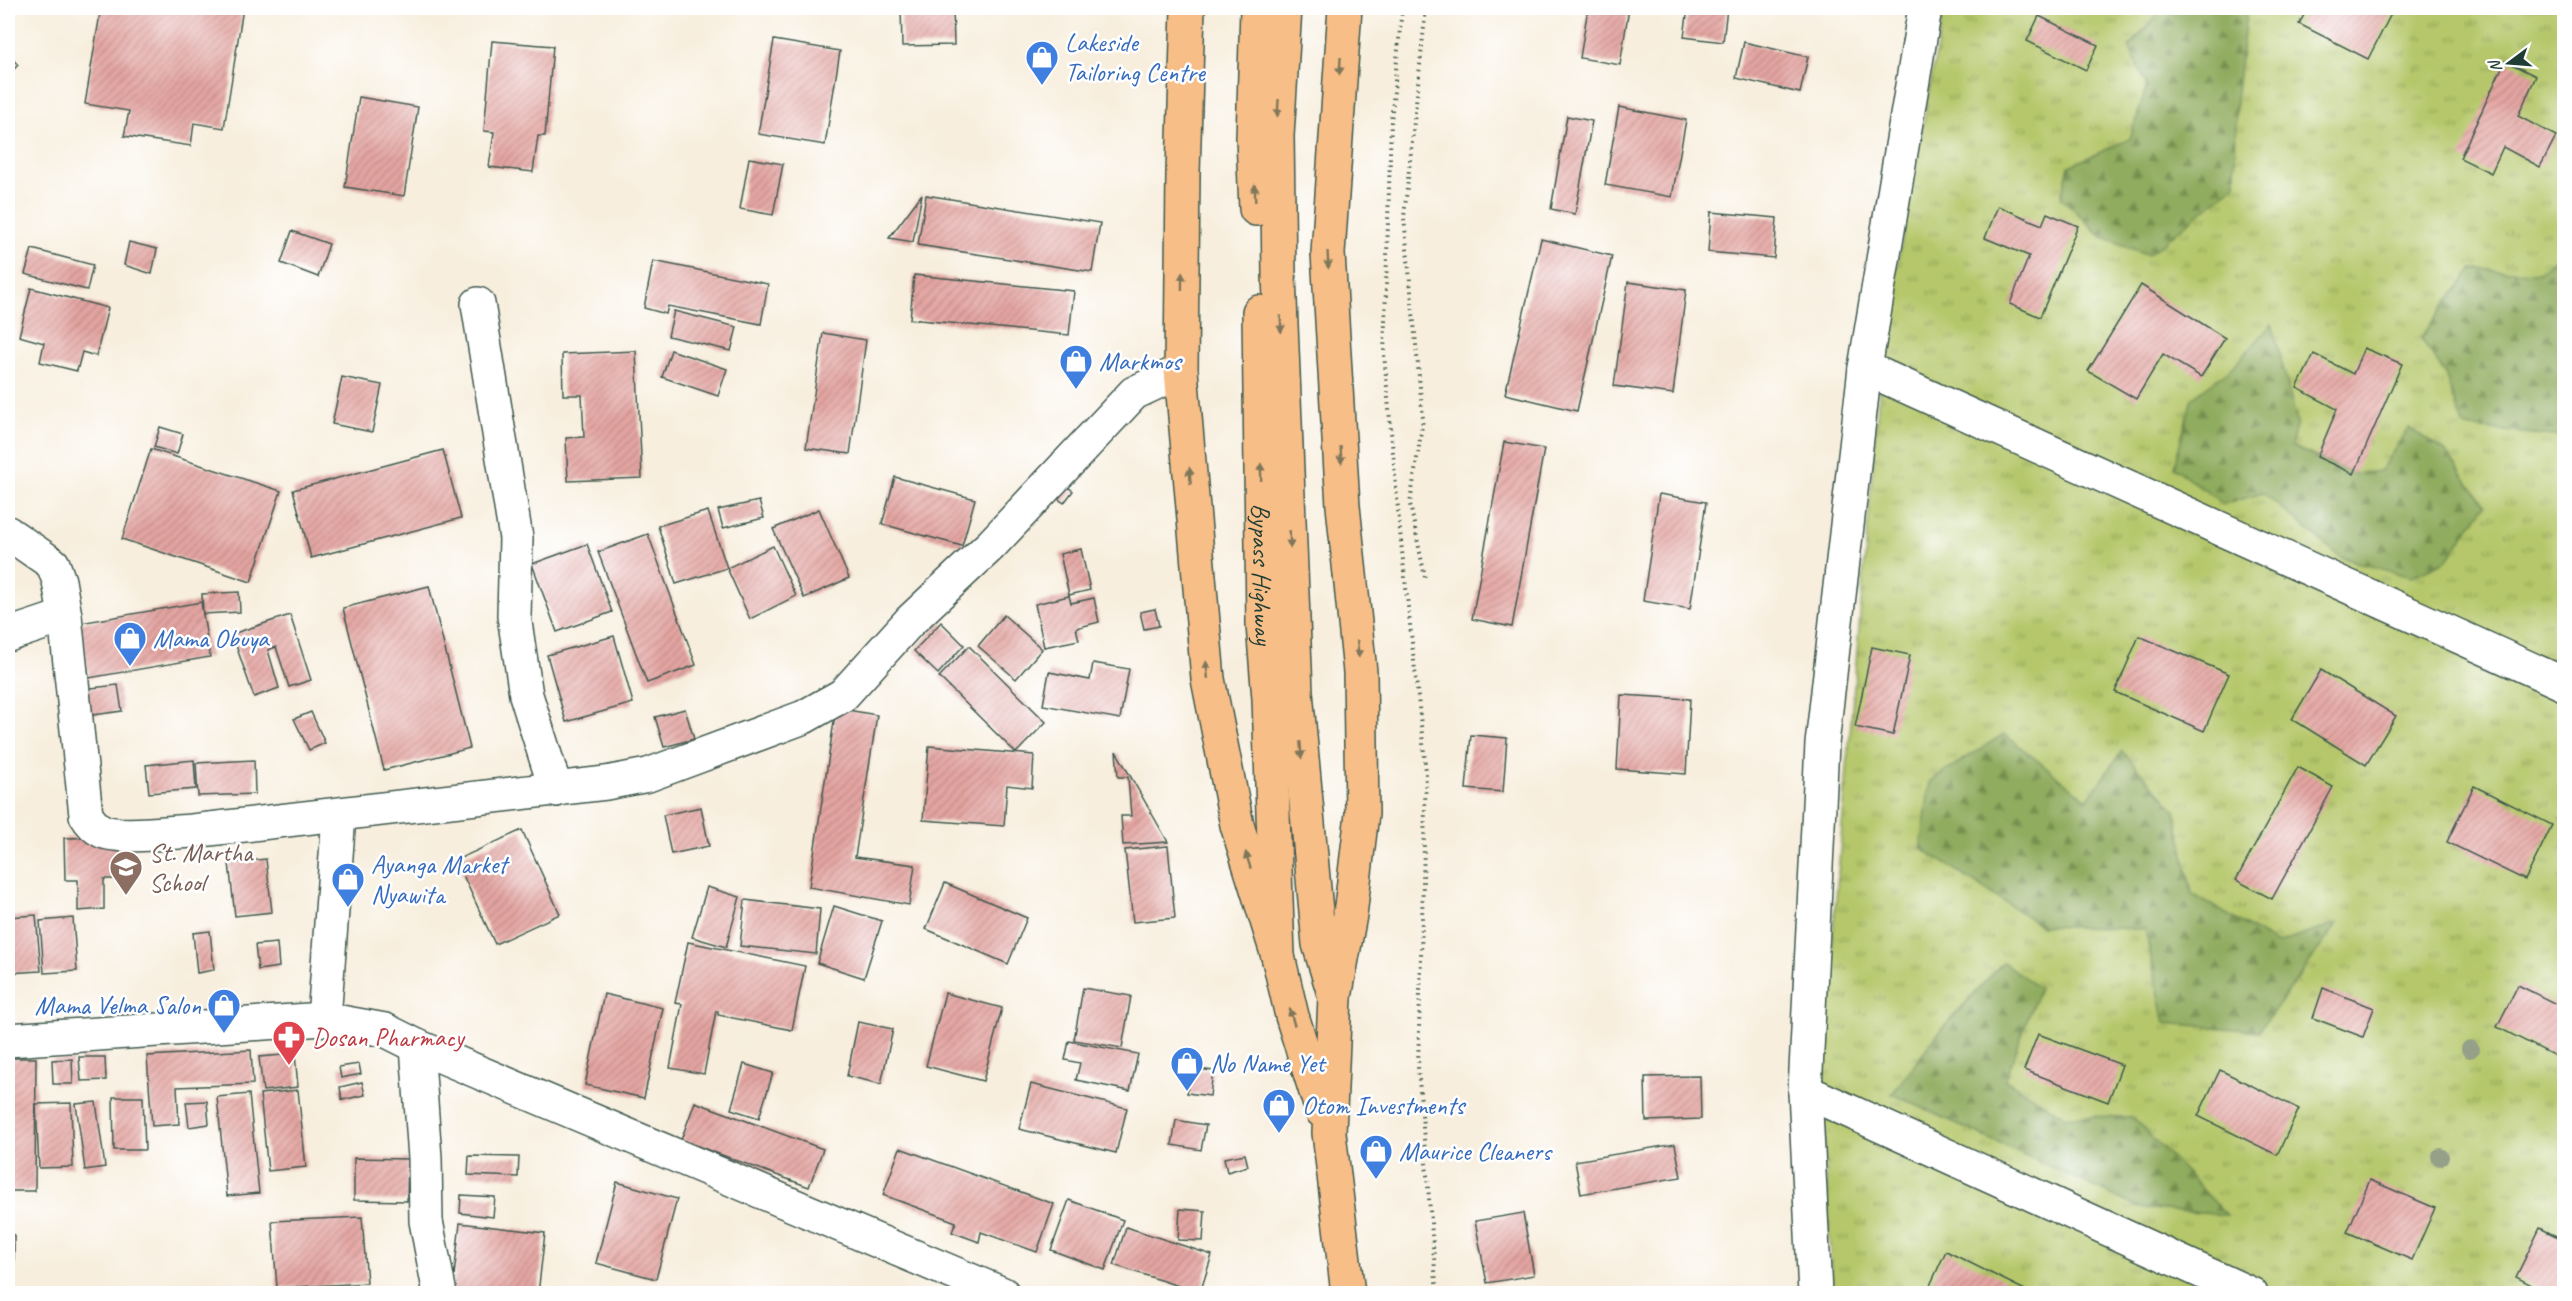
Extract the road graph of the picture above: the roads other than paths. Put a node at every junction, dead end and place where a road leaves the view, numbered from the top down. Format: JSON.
{"nodes":[{"id":1,"x":1188,"y":8,"type":"edge"},
{"id":2,"x":1257,"y":8,"type":"edge"},
{"id":3,"x":1285,"y":8,"type":"edge"},
{"id":4,"x":1345,"y":8,"type":"edge"},
{"id":5,"x":1925,"y":8,"type":"edge"},
{"id":6,"x":478,"y":304,"type":"dead end"},
{"id":7,"x":1865,"y":368,"type":"junction"},
{"id":8,"x":1181,"y":371,"type":"junction"},
{"id":9,"x":8,"y":533,"type":"edge"},
{"id":10,"x":65,"y":616,"type":"junction"},
{"id":11,"x":8,"y":635,"type":"edge"},
{"id":12,"x":2565,"y":684,"type":"edge"},
{"id":13,"x":1282,"y":695,"type":"junction"},
{"id":14,"x":556,"y":790,"type":"junction"},
{"id":15,"x":339,"y":815,"type":"junction"},
{"id":16,"x":1278,"y":956,"type":"junction"},
{"id":17,"x":1335,"y":997,"type":"junction"},
{"id":18,"x":324,"y":1019,"type":"junction"},
{"id":19,"x":8,"y":1040,"type":"edge"},
{"id":20,"x":417,"y":1046,"type":"junction"},
{"id":21,"x":1805,"y":1090,"type":"junction"},
{"id":22,"x":1329,"y":1133,"type":"junction"},
{"id":23,"x":440,"y":1293,"type":"edge"},
{"id":24,"x":1003,"y":1293,"type":"edge"},
{"id":25,"x":1348,"y":1293,"type":"edge"},
{"id":26,"x":1815,"y":1293,"type":"edge"},
{"id":27,"x":2251,"y":1293,"type":"edge"}],
"edges":[{"from":8,"to":1,"type":"main road","one_way":true},
{"from":13,"to":2,"type":"main road","name":"Bypass Highway","one_way":true},
{"from":3,"to":13,"type":"main road","name":"Bypass Highway","one_way":true},
{"from":4,"to":17,"type":"main road","one_way":true},
{"from":5,"to":7,"type":"street"},
{"from":6,"to":14,"type":"street"},
{"from":7,"to":12,"type":"street"},
{"from":7,"to":21,"type":"street"},
{"from":8,"to":14,"type":"street"},
{"from":16,"to":8,"type":"main road","one_way":true},
{"from":9,"to":10,"type":"street"},
{"from":10,"to":11,"type":"street"},
{"from":10,"to":15,"type":"street"},
{"from":13,"to":16,"type":"main road","name":"Bypass Highway"},
{"from":13,"to":17,"type":"main road","name":"Bypass Highway","one_way":true},
{"from":14,"to":15,"type":"street"},
{"from":15,"to":18,"type":"street"},
{"from":22,"to":16,"type":"main road","name":"Bypass Highway","one_way":true},
{"from":17,"to":22,"type":"main road","name":"Bypass Highway"},
{"from":18,"to":19,"type":"street"},
{"from":18,"to":20,"type":"street"},
{"from":20,"to":23,"type":"street"},
{"from":20,"to":24,"type":"street"},
{"from":21,"to":26,"type":"street"},
{"from":21,"to":27,"type":"street"},
{"from":22,"to":25,"type":"main road","name":"Bypass Highway"}]}
